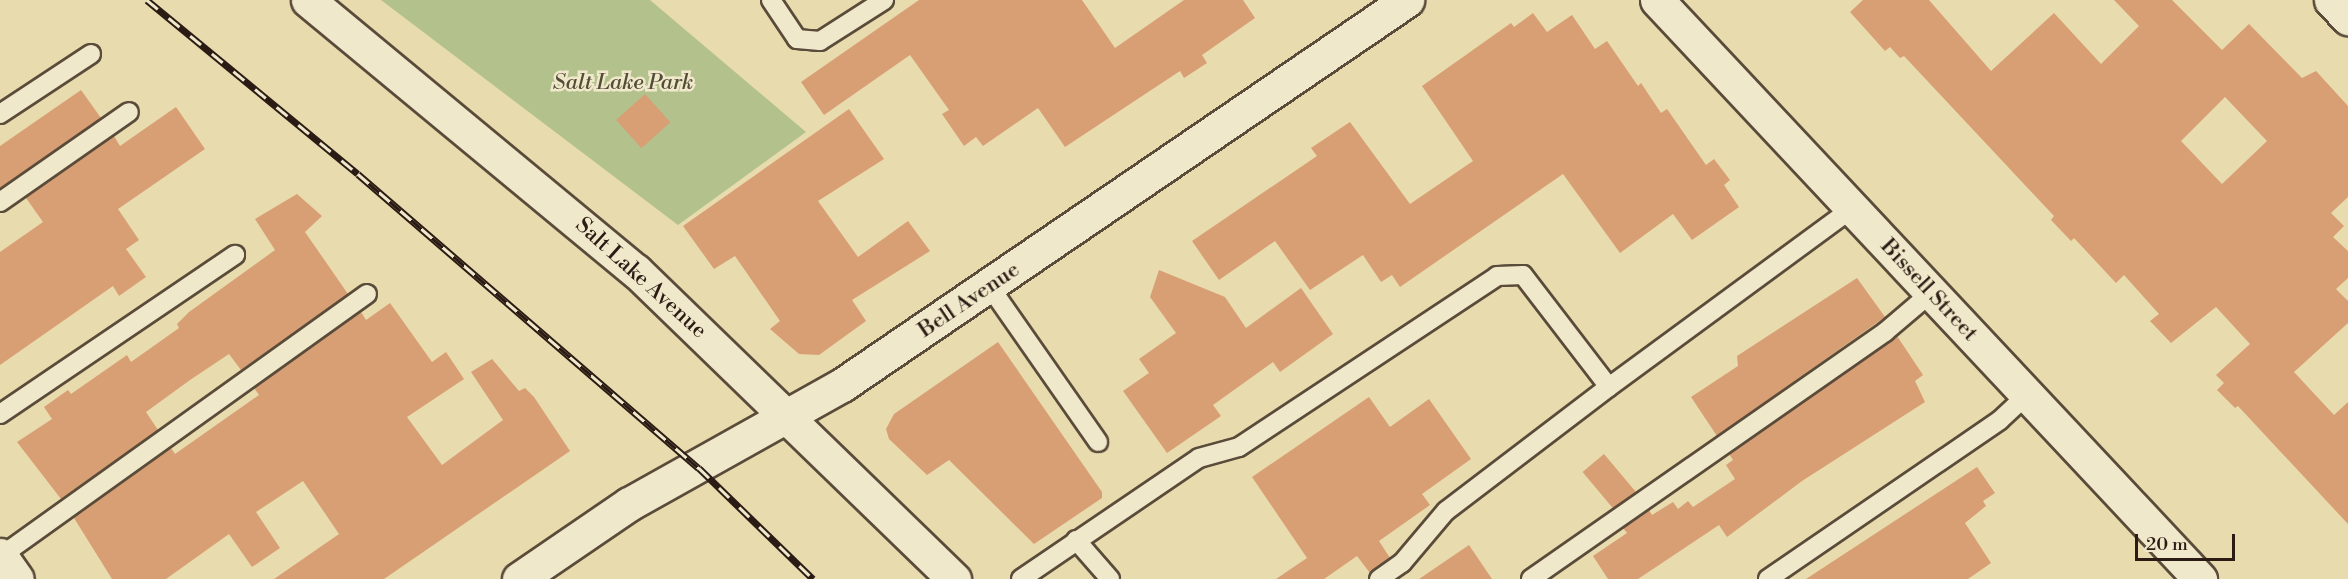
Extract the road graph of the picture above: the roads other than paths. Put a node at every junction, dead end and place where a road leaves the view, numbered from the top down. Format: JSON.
{"nodes":[{"id":1,"x":308,"y":0,"type":"edge"},
{"id":2,"x":771,"y":0,"type":"edge"},
{"id":3,"x":884,"y":0,"type":"edge"},
{"id":4,"x":1407,"y":0,"type":"edge"},
{"id":5,"x":1658,"y":0,"type":"edge"},
{"id":6,"x":2331,"y":0,"type":"edge"},
{"id":7,"x":2348,"y":18,"type":"edge"},
{"id":8,"x":91,"y":54,"type":"dead end"},
{"id":9,"x":129,"y":112,"type":"dead end"},
{"id":10,"x":0,"y":114,"type":"edge"},
{"id":11,"x":0,"y":202,"type":"edge"},
{"id":12,"x":1853,"y":208,"type":"junction"},
{"id":13,"x":235,"y":255,"type":"dead end"},
{"id":14,"x":990,"y":287,"type":"junction"},
{"id":15,"x":1931,"y":293,"type":"junction"},
{"id":16,"x":367,"y":294,"type":"dead end"},
{"id":17,"x":1609,"y":387,"type":"junction"},
{"id":18,"x":2027,"y":395,"type":"junction"},
{"id":19,"x":0,"y":414,"type":"edge"},
{"id":20,"x":790,"y":417,"type":"junction"},
{"id":21,"x":1098,"y":442,"type":"dead end"},
{"id":22,"x":1076,"y":540,"type":"junction"},
{"id":23,"x":6,"y":564,"type":"edge"},
{"id":24,"x":530,"y":576,"type":"edge"},
{"id":25,"x":954,"y":579,"type":"edge"},
{"id":26,"x":1021,"y":579,"type":"edge"},
{"id":27,"x":1110,"y":579,"type":"edge"},
{"id":28,"x":1379,"y":579,"type":"edge"},
{"id":29,"x":1531,"y":579,"type":"edge"},
{"id":30,"x":1768,"y":579,"type":"edge"},
{"id":31,"x":2200,"y":579,"type":"edge"}],
"edges":[{"from":1,"to":20,"type":"street","name":"Salt Lake Avenue"},
{"from":2,"to":3,"type":"lane"},
{"from":4,"to":14,"type":"street","name":"Bell Avenue"},
{"from":5,"to":12,"type":"street","name":"Bissell Street"},
{"from":6,"to":7,"type":"street"},
{"from":8,"to":10,"type":"lane"},
{"from":9,"to":11,"type":"lane"},
{"from":12,"to":15,"type":"street","name":"Bissell Street"},
{"from":12,"to":17,"type":"lane"},
{"from":13,"to":19,"type":"lane"},
{"from":14,"to":20,"type":"street","name":"Bell Avenue"},
{"from":14,"to":21,"type":"lane"},
{"from":15,"to":18,"type":"street","name":"Bissell Street"},
{"from":15,"to":29,"type":"lane"},
{"from":16,"to":23,"type":"lane"},
{"from":17,"to":22,"type":"lane"},
{"from":17,"to":28,"type":"lane"},
{"from":18,"to":30,"type":"lane"},
{"from":18,"to":31,"type":"street","name":"Bissell Street"},
{"from":20,"to":24,"type":"street","name":"Bell Avenue"},
{"from":20,"to":25,"type":"street","name":"Salt Lake Avenue"},
{"from":22,"to":26,"type":"lane"},
{"from":22,"to":27,"type":"lane"}]}
